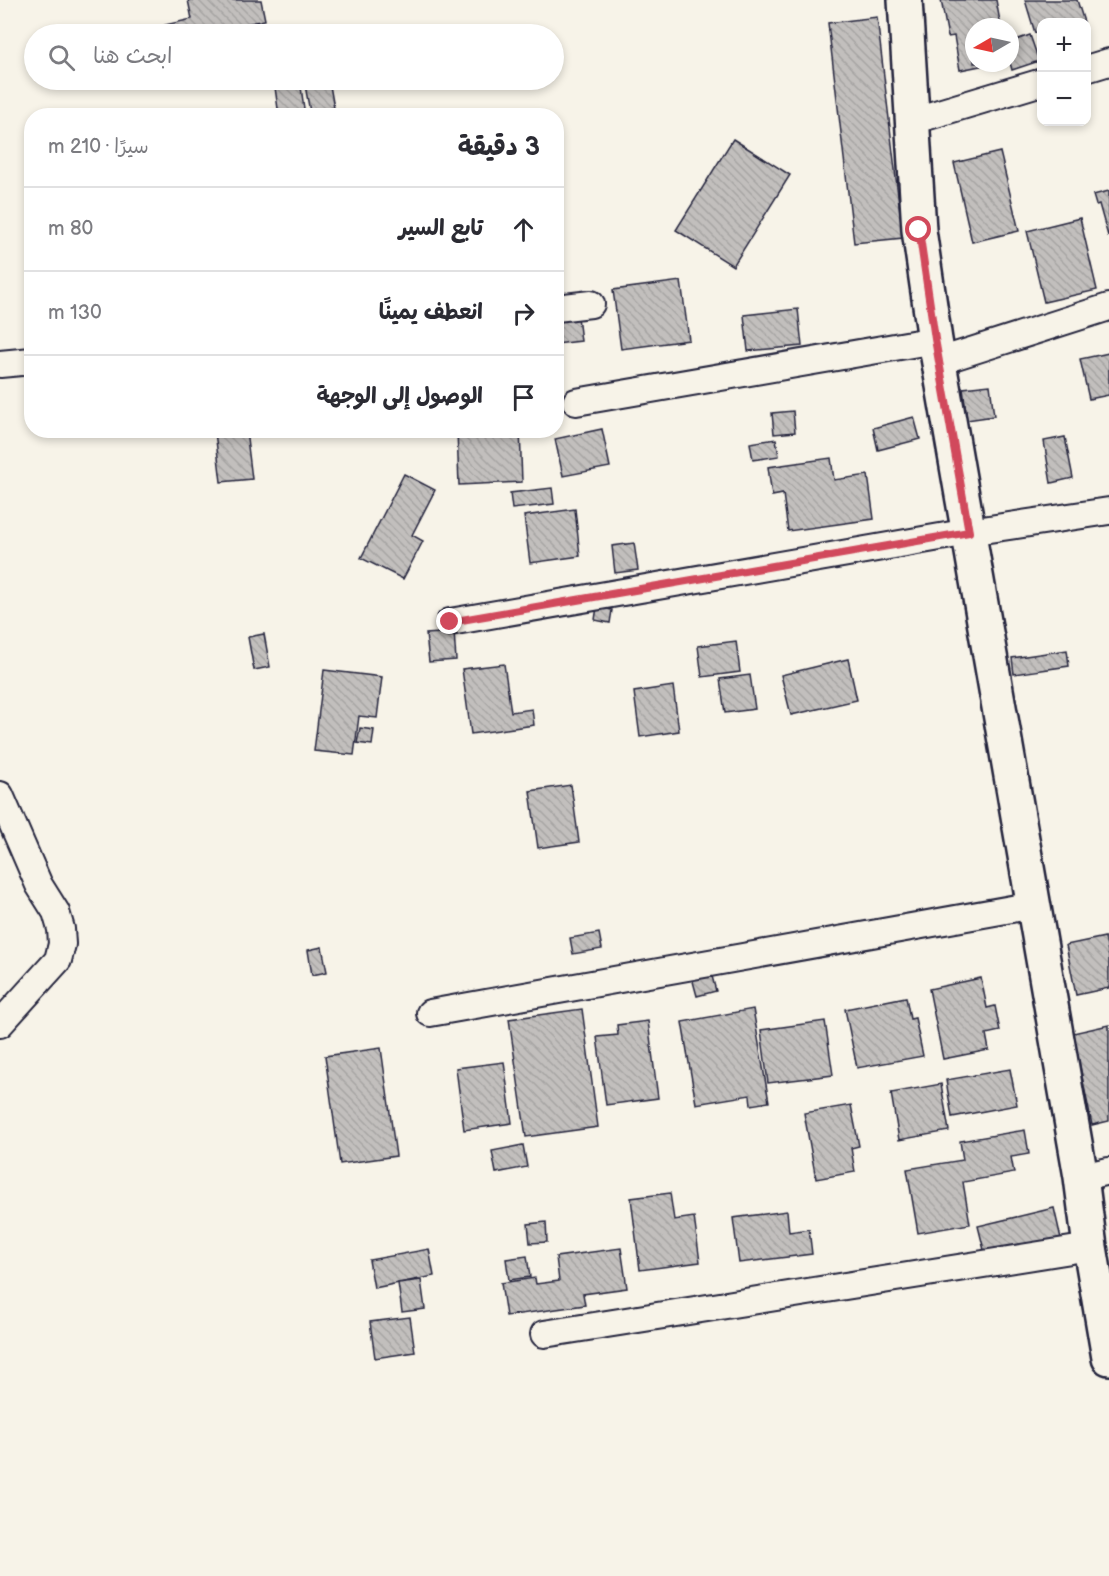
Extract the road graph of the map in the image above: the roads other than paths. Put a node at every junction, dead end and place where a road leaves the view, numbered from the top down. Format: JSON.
{"nodes":[{"id":1,"x":905,"y":0,"type":"edge"},
{"id":2,"x":1109,"y":62,"type":"edge"},
{"id":3,"x":1091,"y":67,"type":"edge"},
{"id":4,"x":1037,"y":83,"type":"edge"},
{"id":5,"x":912,"y":121,"type":"junction"},
{"id":6,"x":591,"y":304,"type":"dead end"},
{"id":7,"x":564,"y":307,"type":"edge"},
{"id":8,"x":1109,"y":307,"type":"edge"},
{"id":9,"x":937,"y":350,"type":"junction"},
{"id":10,"x":24,"y":362,"type":"edge"},
{"id":11,"x":0,"y":364,"type":"edge"},
{"id":12,"x":576,"y":402,"type":"dead end"},
{"id":13,"x":1109,"y":511,"type":"edge"},
{"id":14,"x":969,"y":532,"type":"junction"},
{"id":15,"x":450,"y":622,"type":"dead end"},
{"id":16,"x":0,"y":795,"type":"edge"},
{"id":17,"x":1034,"y":905,"type":"junction"},
{"id":18,"x":430,"y":1013,"type":"dead end"},
{"id":19,"x":0,"y":1024,"type":"edge"},
{"id":20,"x":1095,"y":1174,"type":"edge"},
{"id":21,"x":1090,"y":1247,"type":"junction"},
{"id":22,"x":544,"y":1334,"type":"dead end"},
{"id":23,"x":1109,"y":1358,"type":"edge"}],
"edges":[{"from":1,"to":5,"type":"main road"},
{"from":2,"to":3,"type":"street"},
{"from":4,"to":5,"type":"street"},
{"from":5,"to":9,"type":"main road"},
{"from":6,"to":7,"type":"street"},
{"from":8,"to":9,"type":"street"},
{"from":9,"to":12,"type":"street"},
{"from":9,"to":14,"type":"main road"},
{"from":10,"to":11,"type":"street"},
{"from":13,"to":14,"type":"street"},
{"from":14,"to":15,"type":"street"},
{"from":14,"to":17,"type":"main road"},
{"from":16,"to":19,"type":"street"},
{"from":17,"to":18,"type":"street"},
{"from":17,"to":20,"type":"main road"},
{"from":20,"to":21,"type":"main road"},
{"from":21,"to":22,"type":"street"},
{"from":21,"to":23,"type":"main road"}]}
